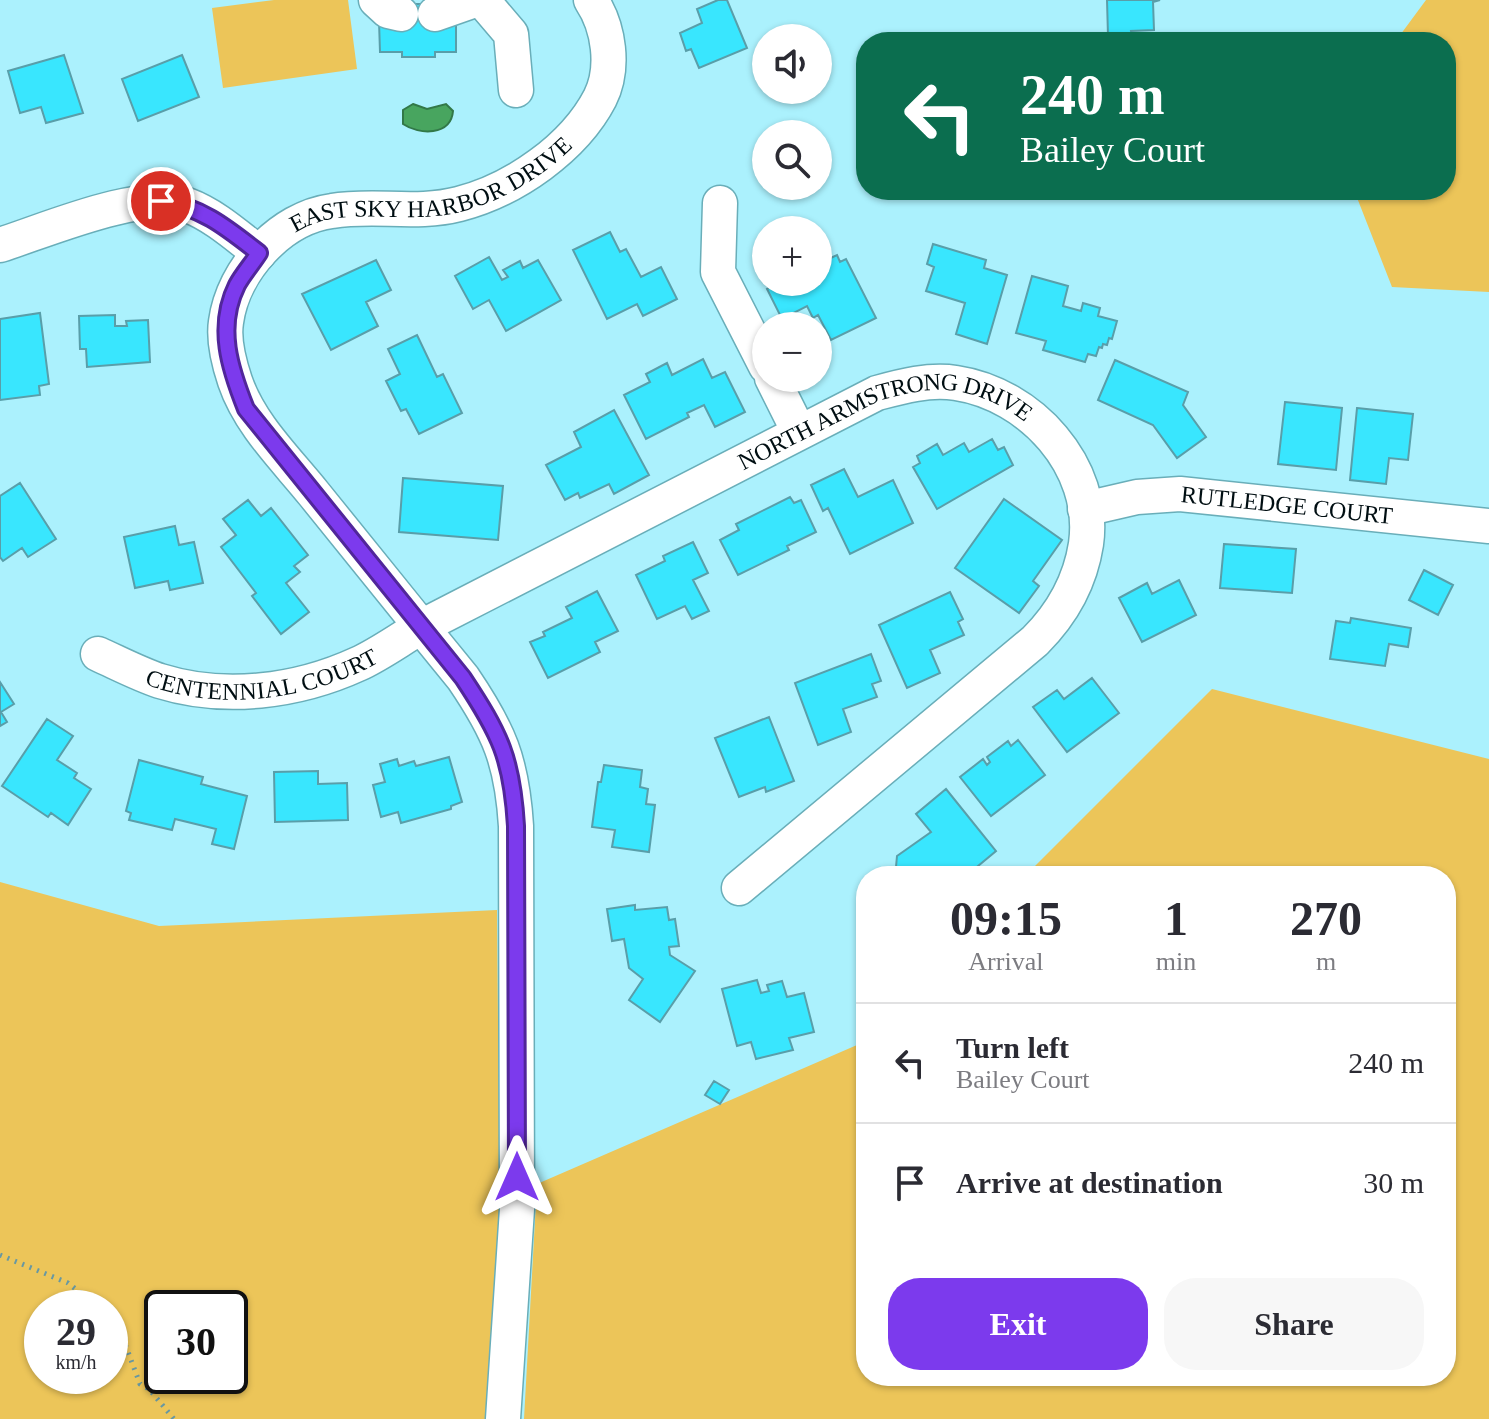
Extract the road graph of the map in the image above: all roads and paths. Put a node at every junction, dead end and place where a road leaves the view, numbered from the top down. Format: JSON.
{"nodes":[{"id":1,"x":475,"y":0,"type":"edge"},
{"id":2,"x":482,"y":0,"type":"edge"},
{"id":3,"x":591,"y":0,"type":"edge"},
{"id":4,"x":404,"y":9,"type":"edge"},
{"id":5,"x":516,"y":90,"type":"dead end"},
{"id":6,"x":720,"y":203,"type":"dead end"},
{"id":7,"x":0,"y":245,"type":"edge"},
{"id":8,"x":259,"y":253,"type":"junction"},
{"id":9,"x":752,"y":339,"type":"edge"},
{"id":10,"x":779,"y":392,"type":"edge"},
{"id":11,"x":799,"y":432,"type":"junction"},
{"id":12,"x":1085,"y":509,"type":"junction"},
{"id":13,"x":1489,"y":526,"type":"edge"},
{"id":14,"x":421,"y":627,"type":"junction"},
{"id":15,"x":98,"y":654,"type":"dead end"},
{"id":16,"x":739,"y":888,"type":"dead end"},
{"id":17,"x":0,"y":1255,"type":"edge"},
{"id":18,"x":77,"y":1290,"type":"edge"},
{"id":19,"x":128,"y":1352,"type":"edge"},
{"id":20,"x":174,"y":1419,"type":"edge"},
{"id":21,"x":503,"y":1419,"type":"edge"}],
"edges":[{"from":1,"to":4,"type":"street"},
{"from":2,"to":5,"type":"street"},
{"from":3,"to":8,"type":"street","name":"EAST SKY HARBOR DRIVE"},
{"from":6,"to":9,"type":"street"},
{"from":7,"to":8,"type":"street"},
{"from":8,"to":14,"type":"street","name":"EAST SKY HARBOR DRIVE"},
{"from":10,"to":11,"type":"street"},
{"from":11,"to":12,"type":"street","name":"NORTH ARMSTRONG DRIVE"},
{"from":11,"to":14,"type":"street","name":"NORTH ARMSTRONG DRIVE"},
{"from":12,"to":13,"type":"street","name":"RUTLEDGE COURT"},
{"from":12,"to":16,"type":"street","name":"NORTH ARMSTRONG DRIVE"},
{"from":14,"to":15,"type":"street","name":"CENTENNIAL COURT"},
{"from":14,"to":21,"type":"street","name":"EAST SKY HARBOR DRIVE"},
{"from":17,"to":18,"type":"path"},
{"from":19,"to":20,"type":"path"}]}
